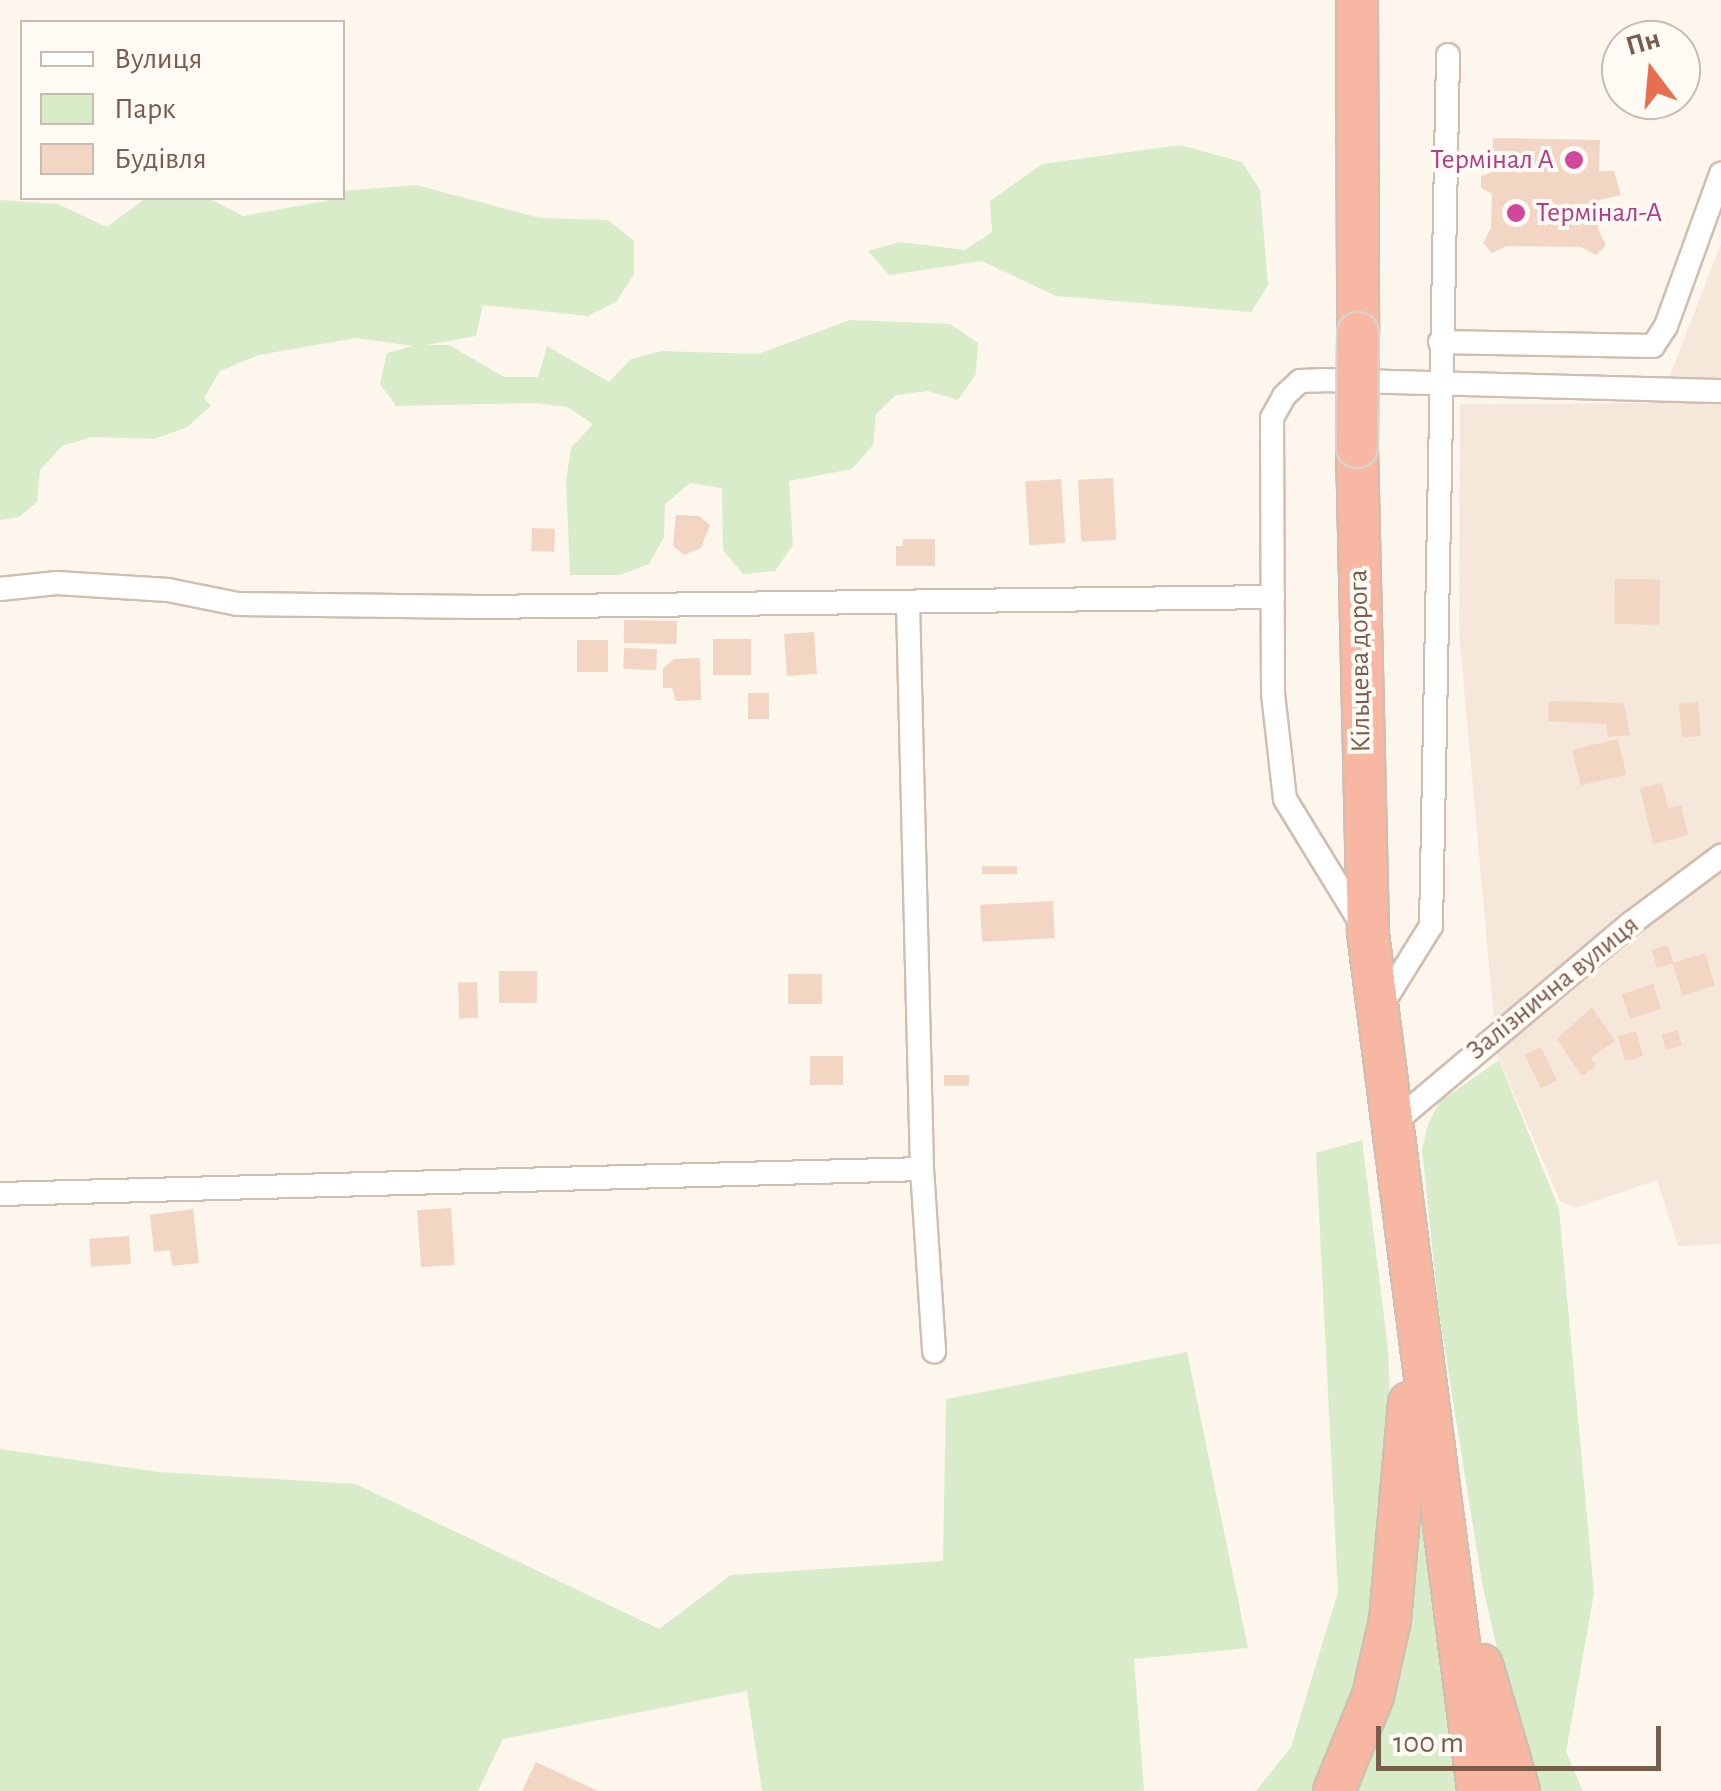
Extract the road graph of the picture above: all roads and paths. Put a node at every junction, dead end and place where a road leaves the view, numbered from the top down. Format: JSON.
{"nodes":[{"id":1,"x":1357,"y":0,"type":"edge"},
{"id":2,"x":1448,"y":55,"type":"dead end"},
{"id":3,"x":1721,"y":174,"type":"edge"},
{"id":4,"x":1440,"y":342,"type":"junction"},
{"id":5,"x":1438,"y":385,"type":"junction"},
{"id":6,"x":1721,"y":391,"type":"edge"},
{"id":7,"x":0,"y":588,"type":"edge"},
{"id":8,"x":1274,"y":597,"type":"junction"},
{"id":9,"x":908,"y":604,"type":"junction"},
{"id":10,"x":1721,"y":856,"type":"edge"},
{"id":11,"x":1368,"y":933,"type":"junction"},
{"id":12,"x":1376,"y":1014,"type":"junction"},
{"id":13,"x":1390,"y":1126,"type":"junction"},
{"id":14,"x":922,"y":1169,"type":"junction"},
{"id":15,"x":0,"y":1194,"type":"edge"},
{"id":16,"x":1415,"y":1320,"type":"junction"},
{"id":17,"x":934,"y":1352,"type":"dead end"},
{"id":18,"x":1446,"y":1536,"type":"junction"},
{"id":19,"x":1334,"y":1791,"type":"edge"},
{"id":20,"x":1478,"y":1791,"type":"edge"},
{"id":21,"x":1519,"y":1791,"type":"edge"}],
"edges":[{"from":1,"to":11,"type":"highway","name":"Кільцева дорога","bridge":true},
{"from":2,"to":4,"type":"street"},
{"from":3,"to":4,"type":"street"},
{"from":4,"to":5,"type":"street"},
{"from":5,"to":6,"type":"street"},
{"from":5,"to":8,"type":"street"},
{"from":5,"to":12,"type":"street"},
{"from":7,"to":9,"type":"street"},
{"from":8,"to":9,"type":"street"},
{"from":8,"to":11,"type":"street"},
{"from":9,"to":14,"type":"street"},
{"from":10,"to":13,"type":"street","name":"Залізнична вулиця"},
{"from":11,"to":12,"type":"highway","name":"Кільцева дорога"},
{"from":12,"to":13,"type":"highway","name":"Кільцева дорога"},
{"from":13,"to":16,"type":"highway","name":"Кільцева дорога"},
{"from":14,"to":15,"type":"street"},
{"from":14,"to":17,"type":"street"},
{"from":16,"to":18,"type":"highway"},
{"from":16,"to":19,"type":"highway"},
{"from":18,"to":20,"type":"highway"},
{"from":18,"to":21,"type":"highway"}]}
